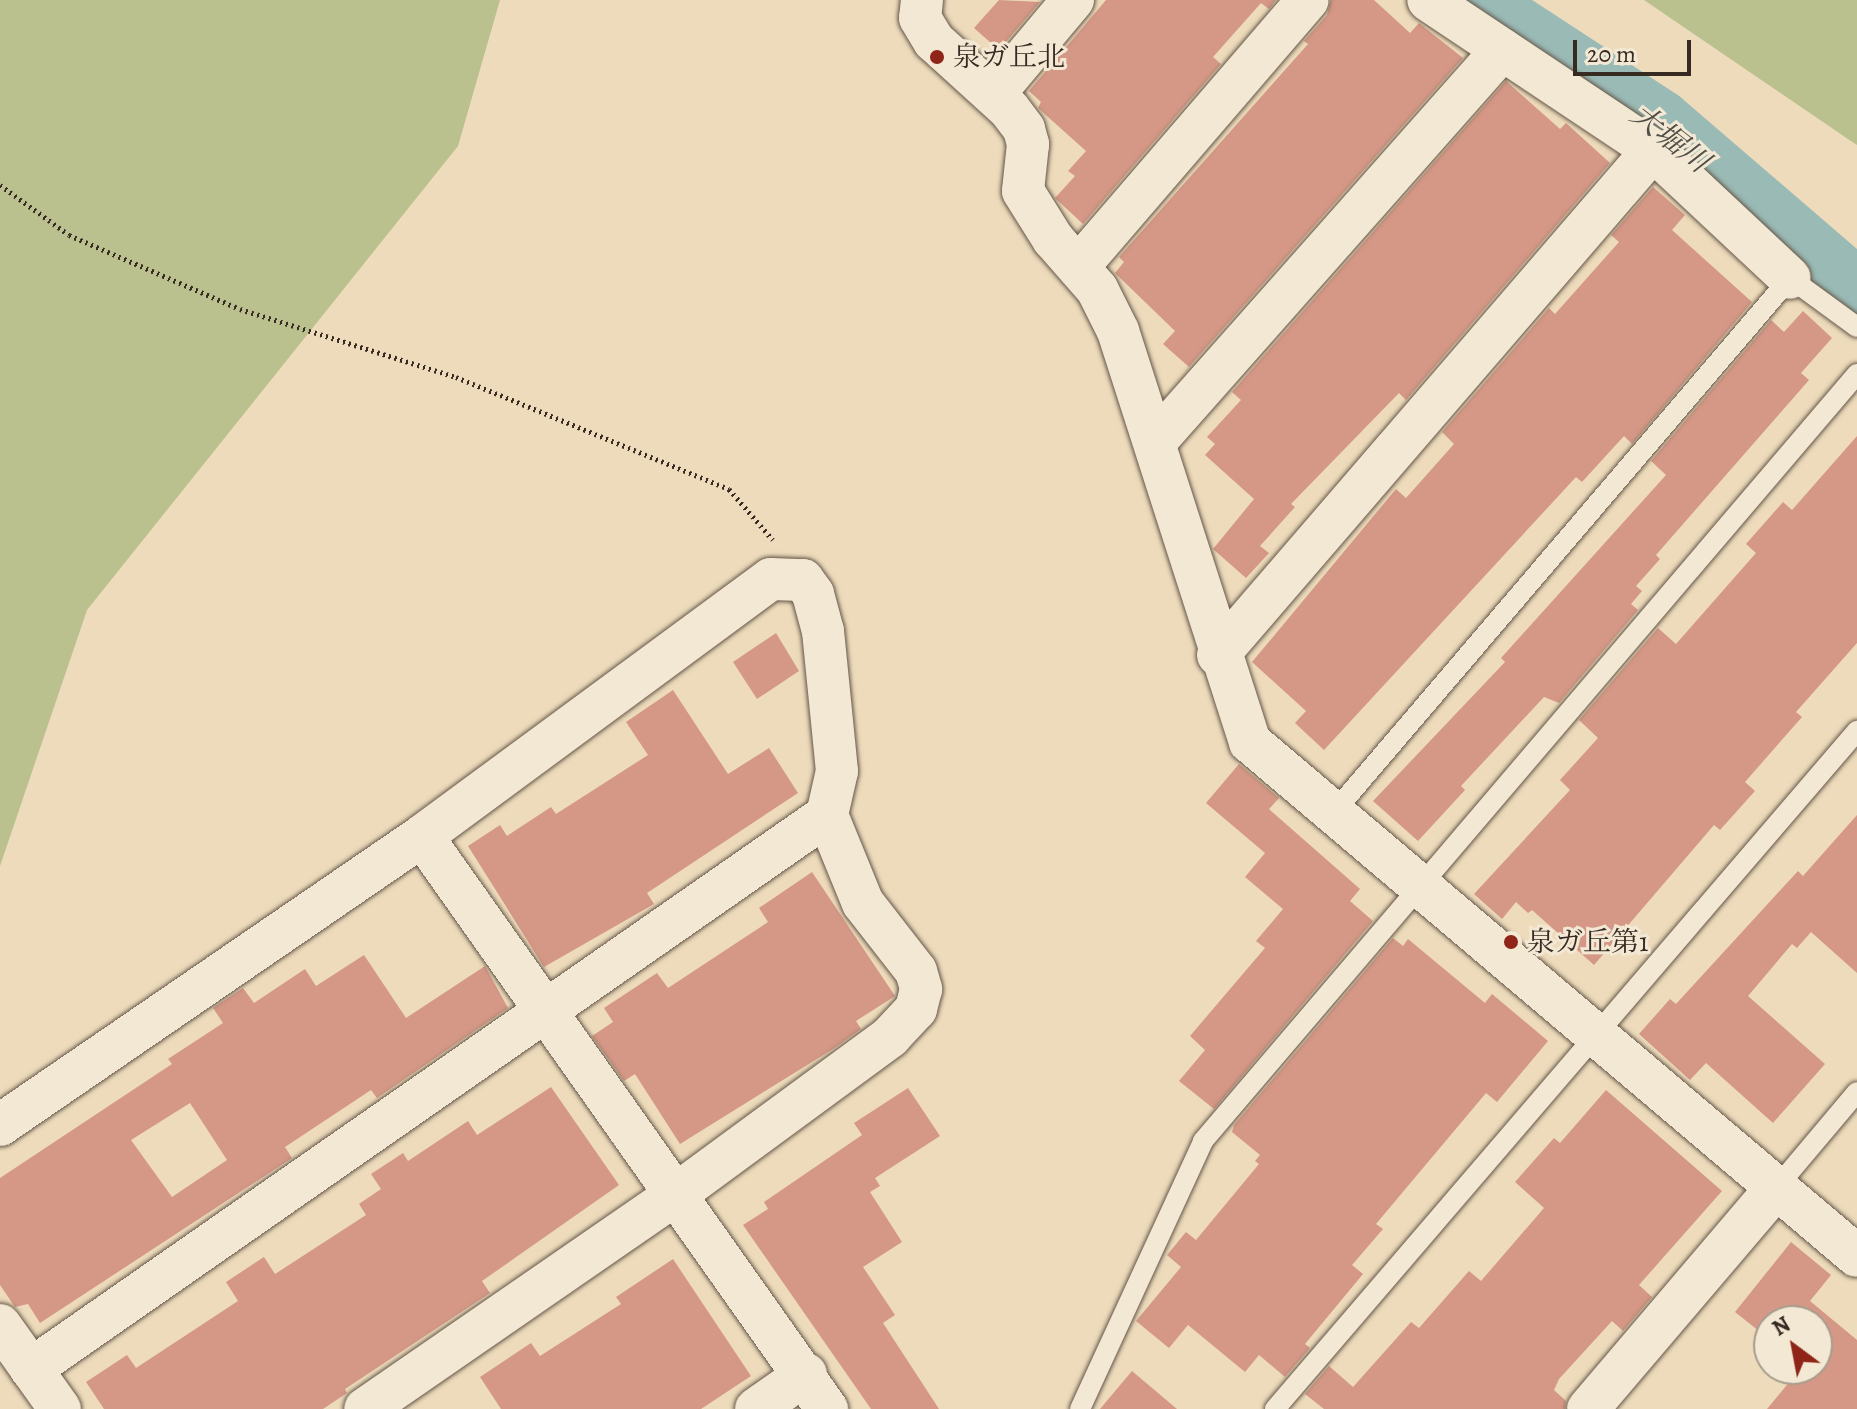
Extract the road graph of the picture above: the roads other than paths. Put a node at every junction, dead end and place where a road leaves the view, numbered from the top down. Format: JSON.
{"nodes":[{"id":1,"x":922,"y":0,"type":"edge"},
{"id":2,"x":1073,"y":0,"type":"edge"},
{"id":3,"x":1308,"y":0,"type":"edge"},
{"id":4,"x":1428,"y":0,"type":"edge"},
{"id":5,"x":1502,"y":50,"type":"junction"},
{"id":6,"x":994,"y":94,"type":"junction"},
{"id":7,"x":1653,"y":150,"type":"junction"},
{"id":8,"x":1078,"y":267,"type":"junction"},
{"id":9,"x":1790,"y":278,"type":"junction"},
{"id":10,"x":1857,"y":327,"type":"edge"},
{"id":11,"x":1857,"y":374,"type":"edge"},
{"id":12,"x":1155,"y":442,"type":"junction"},
{"id":13,"x":1218,"y":655,"type":"junction"},
{"id":14,"x":1857,"y":731,"type":"edge"},
{"id":15,"x":1334,"y":812,"type":"junction"},
{"id":16,"x":827,"y":815,"type":"junction"},
{"id":17,"x":422,"y":836,"type":"junction"},
{"id":18,"x":1423,"y":885,"type":"junction"},
{"id":19,"x":547,"y":1010,"type":"junction"},
{"id":20,"x":1598,"y":1036,"type":"junction"},
{"id":21,"x":1857,"y":1092,"type":"edge"},
{"id":22,"x":0,"y":1125,"type":"edge"},
{"id":23,"x":1777,"y":1187,"type":"junction"},
{"id":24,"x":678,"y":1193,"type":"junction"},
{"id":25,"x":1857,"y":1256,"type":"edge"},
{"id":26,"x":0,"y":1325,"type":"edge"},
{"id":27,"x":31,"y":1369,"type":"junction"},
{"id":28,"x":806,"y":1374,"type":"junction"},
{"id":29,"x":60,"y":1409,"type":"edge"},
{"id":30,"x":365,"y":1409,"type":"edge"},
{"id":31,"x":756,"y":1409,"type":"edge"},
{"id":32,"x":827,"y":1409,"type":"edge"},
{"id":33,"x":1080,"y":1409,"type":"edge"},
{"id":34,"x":1275,"y":1409,"type":"edge"},
{"id":35,"x":1588,"y":1409,"type":"edge"}],
"edges":[{"from":1,"to":6,"type":"street"},
{"from":2,"to":6,"type":"street"},
{"from":3,"to":8,"type":"street"},
{"from":4,"to":5,"type":"street"},
{"from":5,"to":7,"type":"street"},
{"from":5,"to":12,"type":"street"},
{"from":6,"to":8,"type":"street"},
{"from":7,"to":9,"type":"street"},
{"from":7,"to":13,"type":"street"},
{"from":8,"to":12,"type":"street"},
{"from":9,"to":10,"type":"lane"},
{"from":9,"to":15,"type":"lane"},
{"from":11,"to":18,"type":"lane"},
{"from":12,"to":13,"type":"street"},
{"from":13,"to":15,"type":"street"},
{"from":14,"to":20,"type":"lane"},
{"from":15,"to":18,"type":"street"},
{"from":16,"to":17,"type":"street"},
{"from":16,"to":19,"type":"street"},
{"from":16,"to":24,"type":"street"},
{"from":17,"to":19,"type":"street"},
{"from":17,"to":22,"type":"street"},
{"from":18,"to":20,"type":"street"},
{"from":18,"to":33,"type":"lane"},
{"from":19,"to":24,"type":"street"},
{"from":19,"to":27,"type":"street"},
{"from":20,"to":23,"type":"street"},
{"from":20,"to":34,"type":"lane"},
{"from":21,"to":23,"type":"lane"},
{"from":23,"to":25,"type":"street"},
{"from":23,"to":35,"type":"street"},
{"from":24,"to":28,"type":"street"},
{"from":24,"to":30,"type":"street"},
{"from":26,"to":27,"type":"street"},
{"from":27,"to":29,"type":"street"},
{"from":28,"to":31,"type":"street"},
{"from":28,"to":32,"type":"street"}]}
